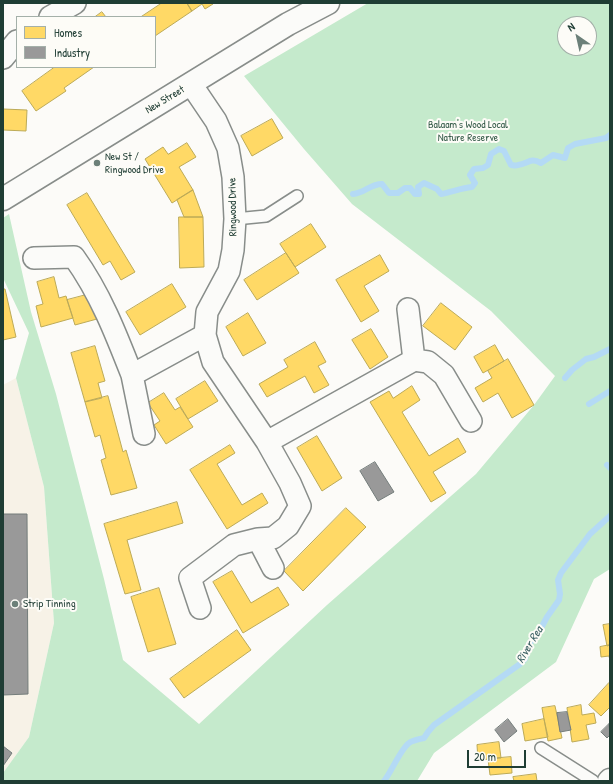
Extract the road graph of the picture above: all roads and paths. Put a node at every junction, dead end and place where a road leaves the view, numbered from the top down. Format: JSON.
{"nodes":[{"id":1,"x":75,"y":3,"type":"edge"},
{"id":2,"x":328,"y":3,"type":"edge"},
{"id":3,"x":52,"y":16,"type":"edge"},
{"id":4,"x":16,"y":42,"type":"edge"},
{"id":5,"x":3,"y":58,"type":"edge"},
{"id":6,"x":191,"y":84,"type":"junction"},
{"id":7,"x":297,"y":196,"type":"dead end"},
{"id":8,"x":3,"y":199,"type":"edge"},
{"id":9,"x":235,"y":219,"type":"junction"},
{"id":10,"x":34,"y":258,"type":"dead end"},
{"id":11,"x":408,"y":309,"type":"dead end"},
{"id":12,"x":206,"y":335,"type":"junction"},
{"id":13,"x":414,"y":360,"type":"junction"},
{"id":14,"x":132,"y":375,"type":"junction"},
{"id":15,"x":471,"y":421,"type":"dead end"},
{"id":16,"x":144,"y":434,"type":"dead end"},
{"id":17,"x":267,"y":442,"type":"junction"},
{"id":18,"x":258,"y":539,"type":"junction"},
{"id":19,"x":273,"y":568,"type":"dead end"},
{"id":20,"x":200,"y":608,"type":"dead end"},
{"id":21,"x":541,"y":748,"type":"dead end"},
{"id":22,"x":593,"y":781,"type":"edge"}],
"edges":[{"from":1,"to":3,"type":"street"},
{"from":2,"to":6,"type":"street","name":"New Street"},
{"from":4,"to":5,"type":"street"},
{"from":6,"to":8,"type":"street","name":"New Street"},
{"from":6,"to":9,"type":"street","name":"Ringwood Drive"},
{"from":7,"to":9,"type":"lane"},
{"from":9,"to":12,"type":"street","name":"Ringwood Drive"},
{"from":10,"to":14,"type":"street"},
{"from":11,"to":13,"type":"street"},
{"from":12,"to":14,"type":"street"},
{"from":12,"to":17,"type":"street","name":"Ringwood Drive"},
{"from":13,"to":15,"type":"street"},
{"from":13,"to":17,"type":"street"},
{"from":14,"to":16,"type":"street"},
{"from":17,"to":18,"type":"street","name":"Ringwood Drive"},
{"from":18,"to":19,"type":"street"},
{"from":18,"to":20,"type":"street","name":"Ringwood Drive"},
{"from":21,"to":22,"type":"lane"}]}
